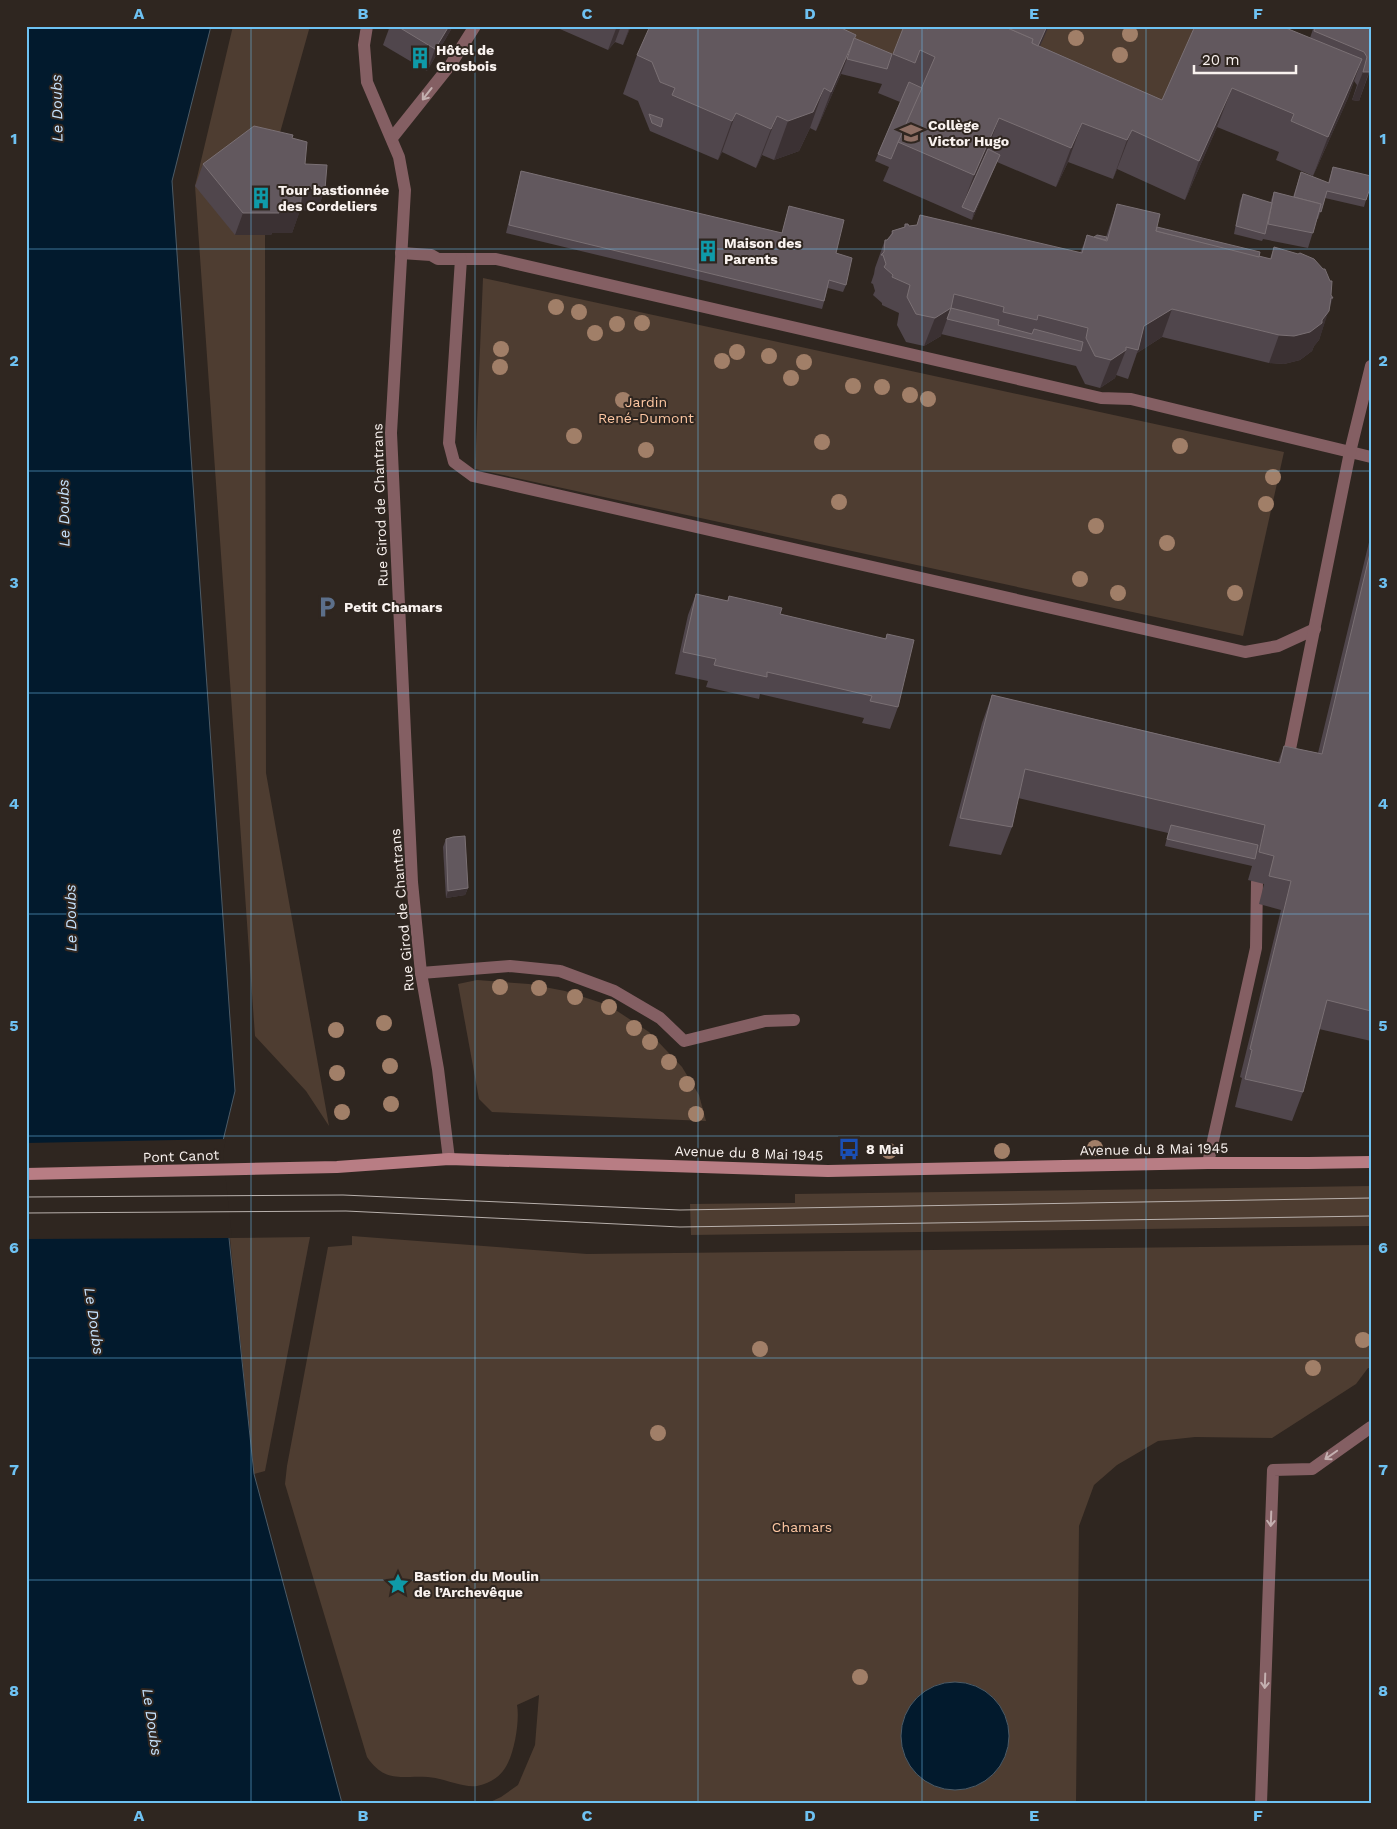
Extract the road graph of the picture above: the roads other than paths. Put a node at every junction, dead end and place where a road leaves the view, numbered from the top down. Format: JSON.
{"nodes":[{"id":1,"x":367,"y":26,"type":"edge"},
{"id":2,"x":475,"y":26,"type":"edge"},
{"id":3,"x":392,"y":138,"type":"junction"},
{"id":4,"x":401,"y":252,"type":"junction"},
{"id":5,"x":461,"y":259,"type":"junction"},
{"id":6,"x":1371,"y":366,"type":"edge"},
{"id":7,"x":1350,"y":452,"type":"junction"},
{"id":8,"x":1371,"y":457,"type":"edge"},
{"id":9,"x":1315,"y":629,"type":"junction"},
{"id":10,"x":1284,"y":777,"type":"edge"},
{"id":11,"x":1257,"y":882,"type":"edge"},
{"id":12,"x":421,"y":973,"type":"junction"},
{"id":13,"x":794,"y":1020,"type":"dead end"},
{"id":14,"x":449,"y":1159,"type":"junction"},
{"id":15,"x":1371,"y":1162,"type":"edge"},
{"id":16,"x":1208,"y":1163,"type":"junction"},
{"id":17,"x":338,"y":1167,"type":"joint"},
{"id":18,"x":26,"y":1174,"type":"edge"},
{"id":19,"x":1371,"y":1427,"type":"edge"},
{"id":20,"x":1261,"y":1803,"type":"edge"}],
"edges":[{"from":1,"to":3,"type":"street","name":"Rue Girod de Chantrans"},
{"from":2,"to":3,"type":"street","one_way":true},
{"from":3,"to":4,"type":"street","name":"Rue Girod de Chantrans"},
{"from":4,"to":5,"type":"street"},
{"from":4,"to":12,"type":"street","name":"Rue Girod de Chantrans"},
{"from":5,"to":7,"type":"street"},
{"from":5,"to":9,"type":"street"},
{"from":6,"to":7,"type":"street"},
{"from":7,"to":8,"type":"street"},
{"from":7,"to":9,"type":"street"},
{"from":9,"to":10,"type":"street"},
{"from":11,"to":16,"type":"street"},
{"from":12,"to":13,"type":"street"},
{"from":12,"to":14,"type":"street","name":"Rue Girod de Chantrans"},
{"from":14,"to":16,"type":"main road","name":"Avenue du 8 Mai 1945"},
{"from":14,"to":17,"type":"main road","name":"Avenue du 8 Mai 1945"},
{"from":15,"to":16,"type":"main road","name":"Avenue du 8 Mai 1945"},
{"from":17,"to":18,"type":"main road","name":"Pont Canot"},
{"from":19,"to":20,"type":"street","one_way":true}]}
